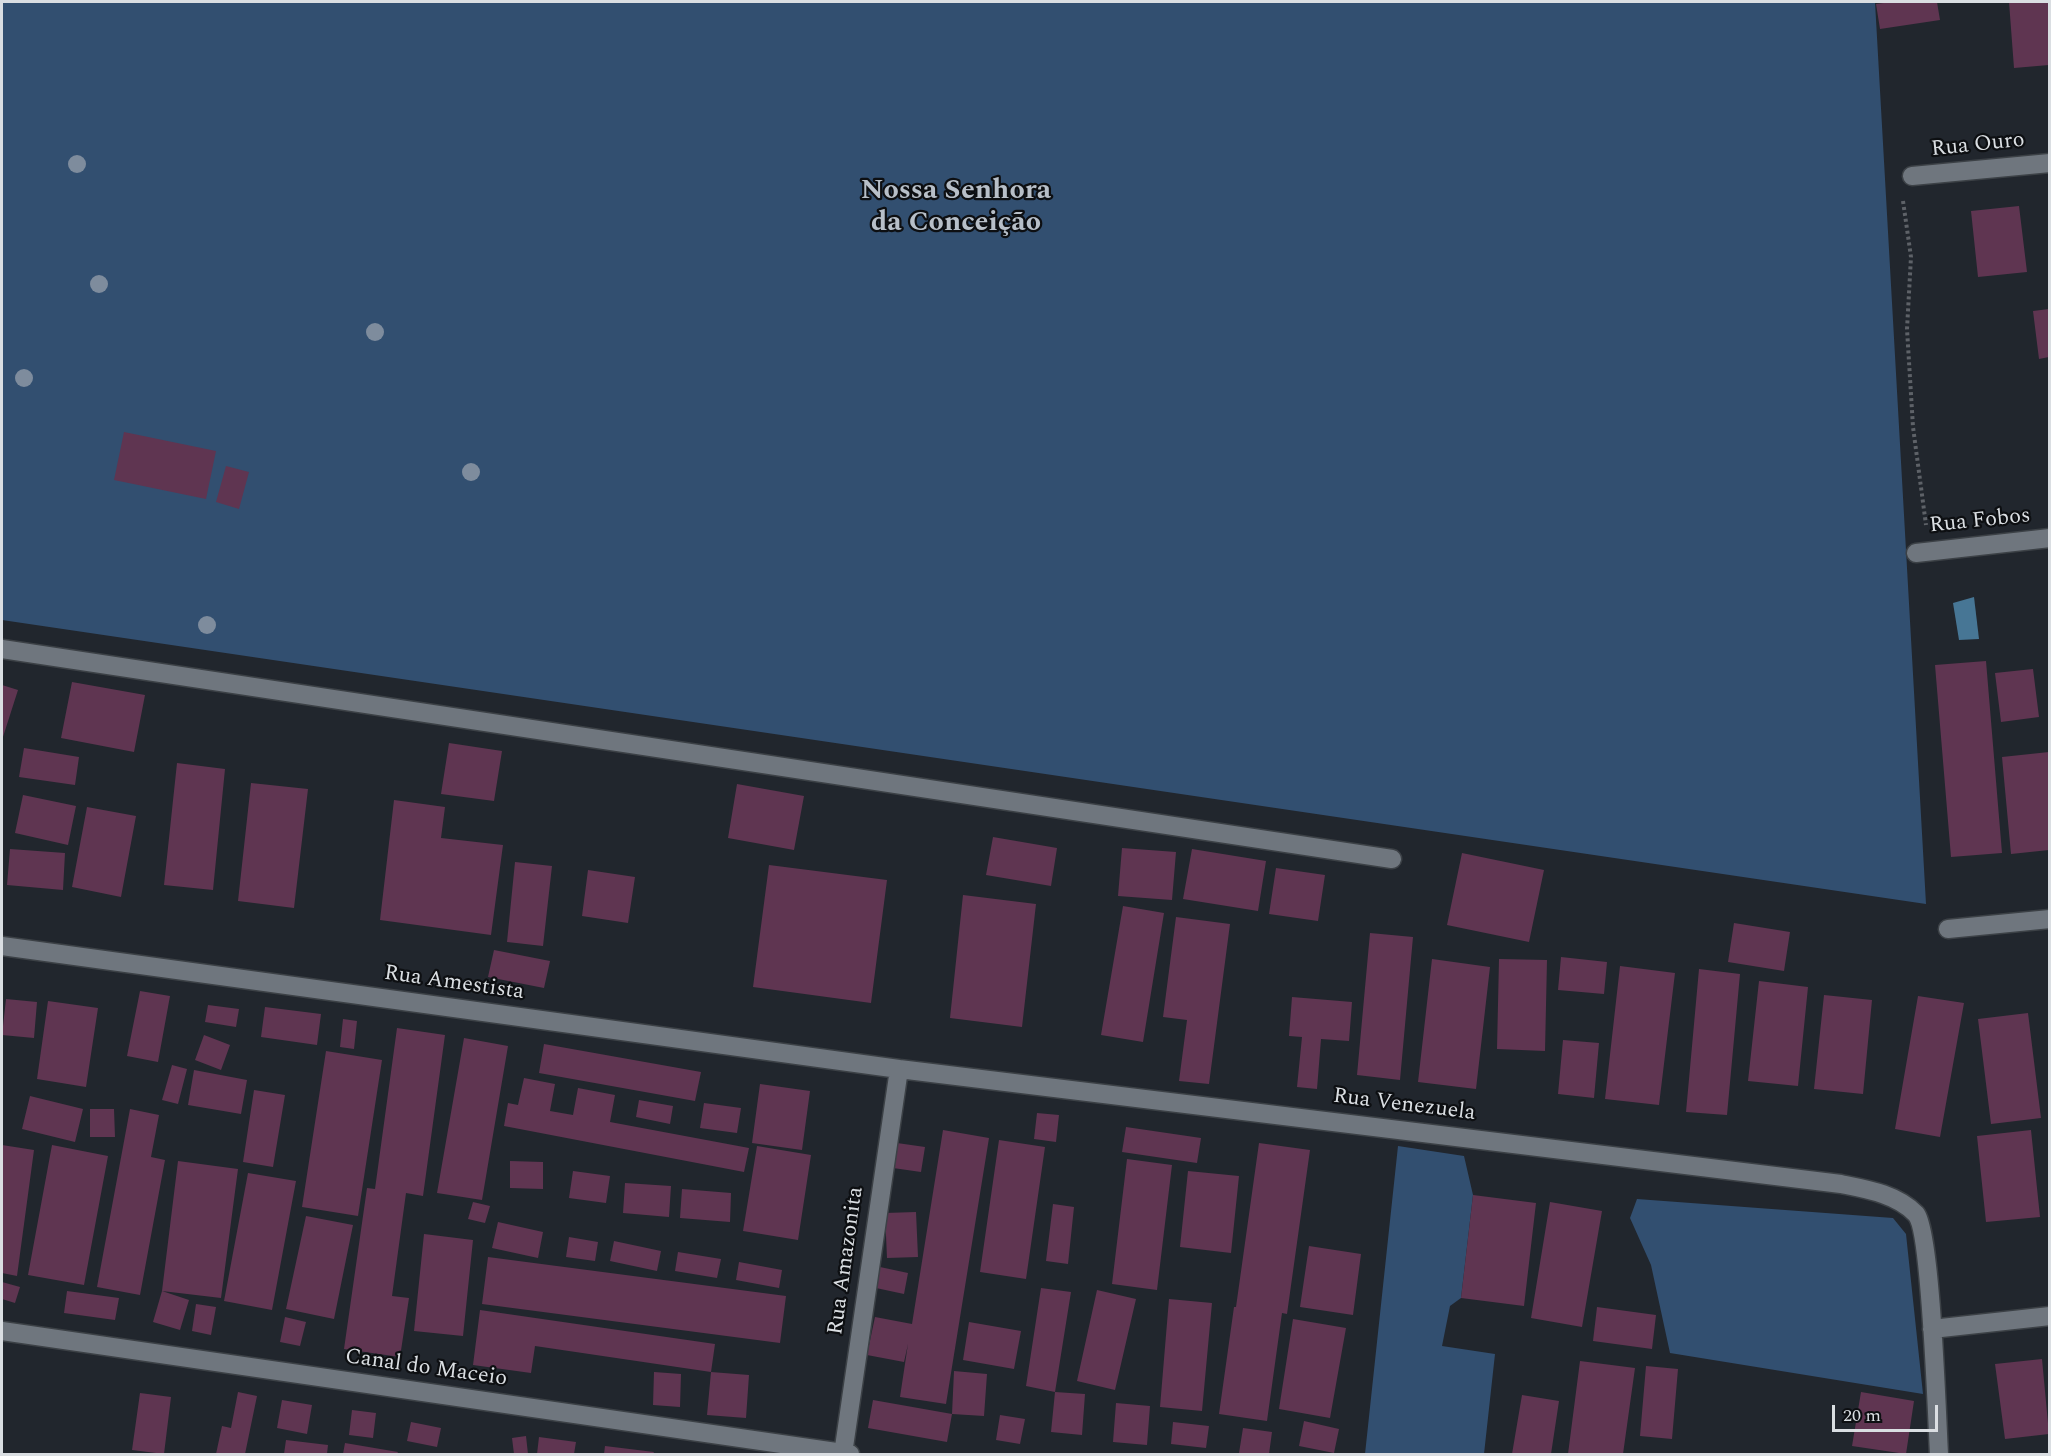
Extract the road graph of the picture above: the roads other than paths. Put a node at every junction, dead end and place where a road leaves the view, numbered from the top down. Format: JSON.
{"nodes":[{"id":1,"x":2049,"y":163,"type":"edge"},
{"id":2,"x":1912,"y":176,"type":"road end"},
{"id":3,"x":2049,"y":538,"type":"edge"},
{"id":4,"x":1923,"y":552,"type":"road end"},
{"id":5,"x":2,"y":649,"type":"edge"},
{"id":6,"x":1392,"y":859,"type":"dead end"},
{"id":7,"x":2049,"y":919,"type":"edge"},
{"id":8,"x":1948,"y":929,"type":"dead end"},
{"id":9,"x":2,"y":946,"type":"edge"},
{"id":10,"x":899,"y":1069,"type":"junction"},
{"id":11,"x":2049,"y":1316,"type":"edge"},
{"id":12,"x":1932,"y":1329,"type":"junction"},
{"id":13,"x":2,"y":1331,"type":"edge"},
{"id":14,"x":845,"y":1454,"type":"edge"},
{"id":15,"x":1939,"y":1455,"type":"edge"}],
"edges":[{"from":1,"to":2,"type":"street","name":"Rua Ouro"},
{"from":3,"to":4,"type":"street","name":"Rua Fobos"},
{"from":5,"to":6,"type":"street"},
{"from":7,"to":8,"type":"street"},
{"from":9,"to":10,"type":"street","name":"Rua Amestista"},
{"from":10,"to":12,"type":"street","name":"Rua Venezuela"},
{"from":10,"to":14,"type":"street","name":"Rua Amazonita"},
{"from":11,"to":12,"type":"street"},
{"from":12,"to":15,"type":"street"},
{"from":13,"to":14,"type":"street","name":"Canal do Maceio"}]}
